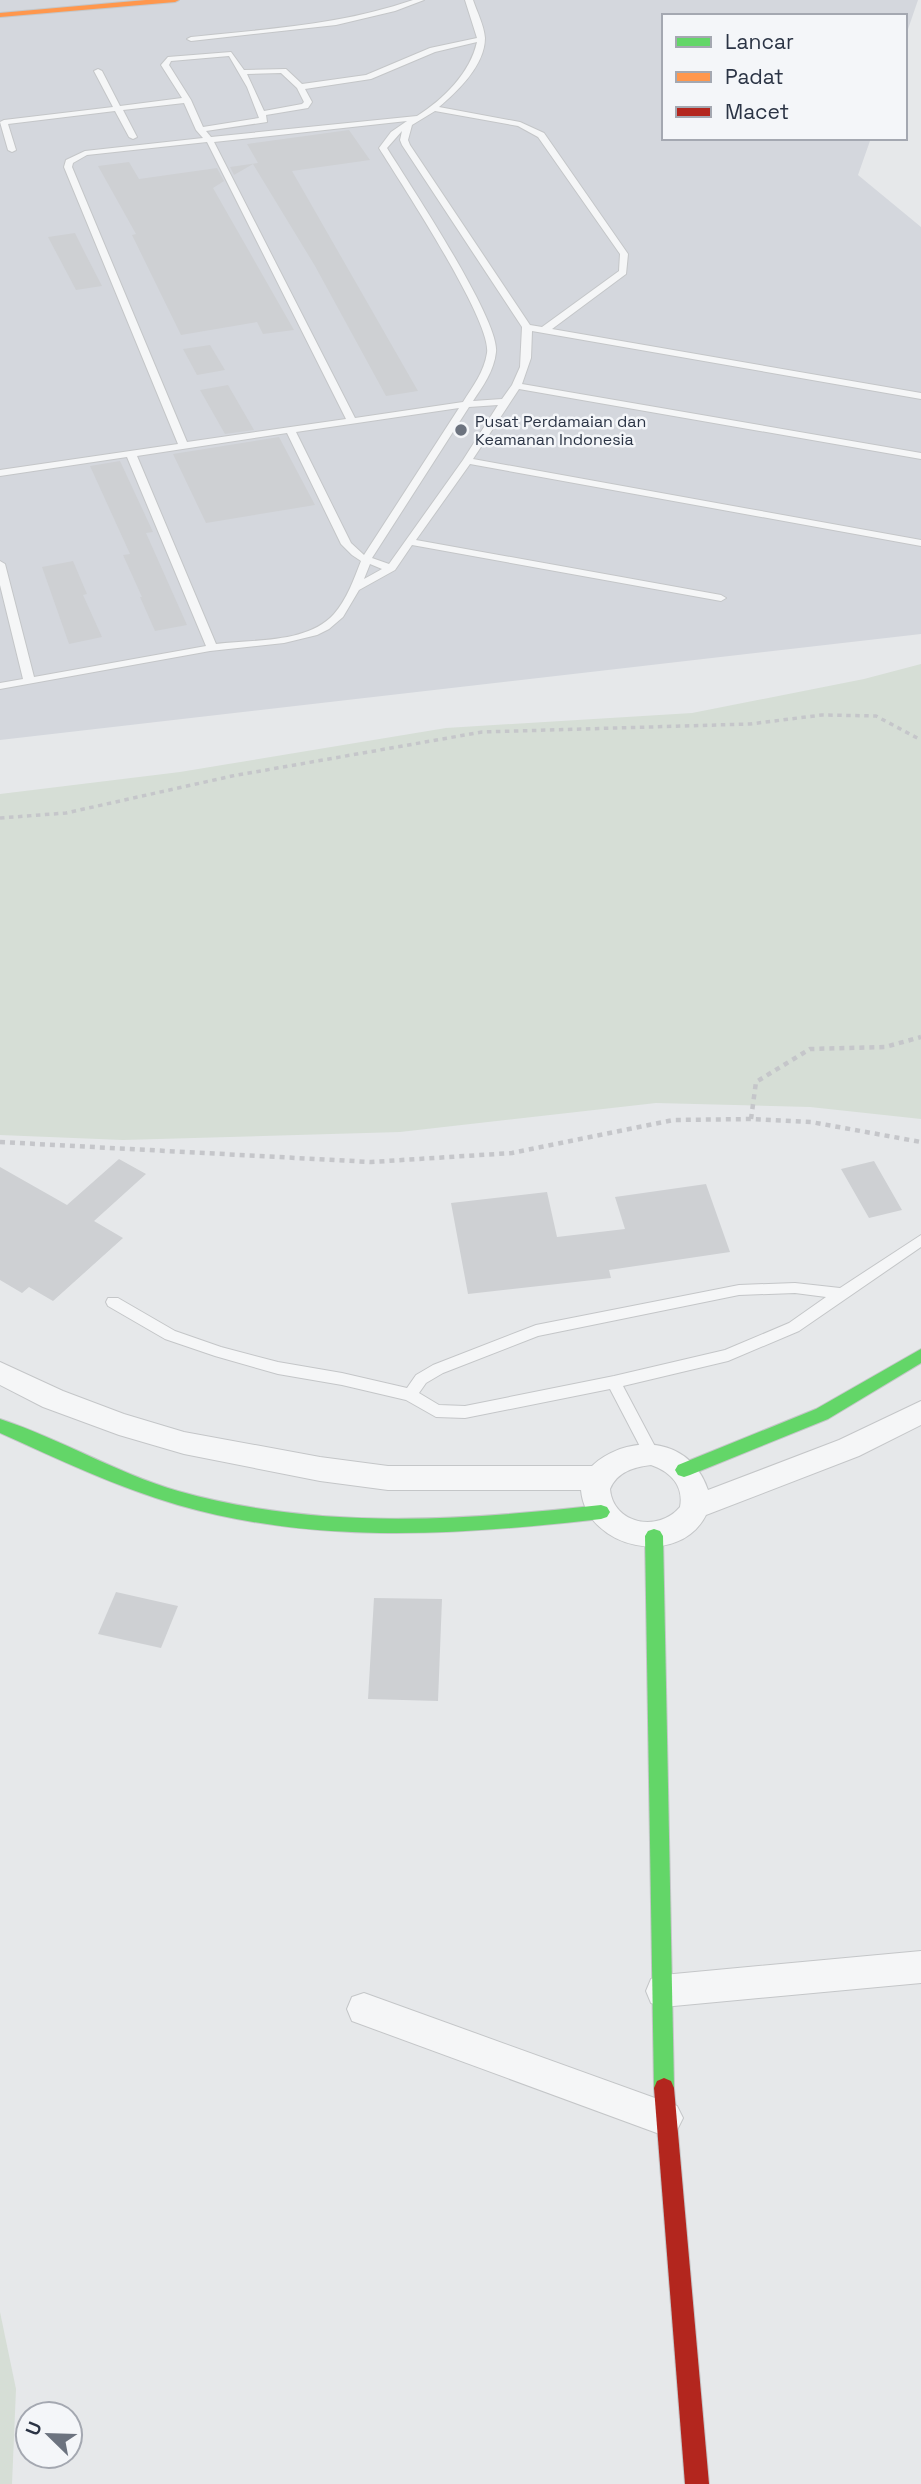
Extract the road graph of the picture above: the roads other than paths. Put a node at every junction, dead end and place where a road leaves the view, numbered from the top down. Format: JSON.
{"nodes":[{"id":1,"x":32,"y":0,"type":"edge"},
{"id":2,"x":175,"y":0,"type":"edge"},
{"id":3,"x":420,"y":0,"type":"edge"},
{"id":4,"x":469,"y":0,"type":"edge"},
{"id":5,"x":0,"y":4,"type":"edge"},
{"id":6,"x":0,"y":15,"type":"edge"},
{"id":7,"x":191,"y":39,"type":"dead end"},
{"id":8,"x":481,"y":39,"type":"junction"},
{"id":9,"x":98,"y":71,"type":"dead end"},
{"id":10,"x":242,"y":72,"type":"junction"},
{"id":11,"x":300,"y":87,"type":"junction"},
{"id":12,"x":187,"y":100,"type":"junction"},
{"id":13,"x":118,"y":109,"type":"junction"},
{"id":14,"x":435,"y":109,"type":"junction"},
{"id":15,"x":264,"y":113,"type":"junction"},
{"id":16,"x":2,"y":118,"type":"edge"},
{"id":17,"x":420,"y":118,"type":"junction"},
{"id":18,"x":408,"y":125,"type":"junction"},
{"id":19,"x":200,"y":130,"type":"junction"},
{"id":20,"x":134,"y":137,"type":"dead end"},
{"id":21,"x":210,"y":141,"type":"junction"},
{"id":22,"x":12,"y":150,"type":"dead end"},
{"id":23,"x":527,"y":327,"type":"junction"},
{"id":24,"x":544,"y":330,"type":"junction"},
{"id":25,"x":518,"y":386,"type":"junction"},
{"id":26,"x":921,"y":396,"type":"edge"},
{"id":27,"x":505,"y":402,"type":"junction"},
{"id":28,"x":466,"y":404,"type":"junction"},
{"id":29,"x":352,"y":421,"type":"junction"},
{"id":30,"x":290,"y":430,"type":"junction"},
{"id":31,"x":183,"y":444,"type":"junction"},
{"id":32,"x":131,"y":454,"type":"junction"},
{"id":33,"x":921,"y":456,"type":"edge"},
{"id":34,"x":467,"y":461,"type":"junction"},
{"id":35,"x":0,"y":473,"type":"edge"},
{"id":36,"x":411,"y":542,"type":"junction"},
{"id":37,"x":921,"y":543,"type":"edge"},
{"id":38,"x":366,"y":560,"type":"junction"},
{"id":39,"x":0,"y":564,"type":"edge"},
{"id":40,"x":391,"y":568,"type":"junction"},
{"id":41,"x":356,"y":588,"type":"junction"},
{"id":42,"x":721,"y":598,"type":"dead end"},
{"id":43,"x":212,"y":648,"type":"junction"},
{"id":44,"x":29,"y":681,"type":"junction"},
{"id":45,"x":0,"y":686,"type":"edge"},
{"id":46,"x":921,"y":1240,"type":"edge"},
{"id":47,"x":842,"y":1294,"type":"junction"},
{"id":48,"x":113,"y":1302,"type":"dead end"},
{"id":49,"x":921,"y":1355,"type":"edge"},
{"id":50,"x":0,"y":1373,"type":"edge"},
{"id":51,"x":614,"y":1382,"type":"junction"},
{"id":52,"x":410,"y":1395,"type":"junction"},
{"id":53,"x":921,"y":1412,"type":"edge"},
{"id":54,"x":0,"y":1426,"type":"edge"},
{"id":55,"x":651,"y":1454,"type":"junction"},
{"id":56,"x":684,"y":1470,"type":"junction"},
{"id":57,"x":600,"y":1478,"type":"junction"},
{"id":58,"x":695,"y":1507,"type":"junction"},
{"id":59,"x":601,"y":1511,"type":"junction"},
{"id":60,"x":654,"y":1536,"type":"junction"},
{"id":61,"x":921,"y":1967,"type":"edge"},
{"id":62,"x":663,"y":1991,"type":"junction"},
{"id":63,"x":363,"y":2009,"type":"dead end"},
{"id":64,"x":664,"y":2118,"type":"junction"},
{"id":65,"x":697,"y":2484,"type":"edge"}],
"edges":[{"from":1,"to":5,"type":"street"},
{"from":2,"to":6,"type":"street"},
{"from":3,"to":7,"type":"lane"},
{"from":4,"to":8,"type":"lane"},
{"from":8,"to":11,"type":"lane"},
{"from":8,"to":14,"type":"lane"},
{"from":9,"to":13,"type":"lane"},
{"from":10,"to":11,"type":"lane"},
{"from":10,"to":12,"type":"lane"},
{"from":10,"to":15,"type":"lane"},
{"from":11,"to":15,"type":"lane"},
{"from":12,"to":13,"type":"lane"},
{"from":12,"to":19,"type":"lane"},
{"from":13,"to":16,"type":"lane"},
{"from":13,"to":20,"type":"lane"},
{"from":14,"to":17,"type":"lane"},
{"from":14,"to":24,"type":"lane"},
{"from":15,"to":19,"type":"lane"},
{"from":16,"to":22,"type":"lane"},
{"from":17,"to":18,"type":"lane"},
{"from":17,"to":21,"type":"lane"},
{"from":18,"to":23,"type":"lane"},
{"from":18,"to":28,"type":"lane"},
{"from":19,"to":21,"type":"lane"},
{"from":21,"to":29,"type":"lane"},
{"from":21,"to":31,"type":"lane"},
{"from":23,"to":24,"type":"lane"},
{"from":23,"to":25,"type":"lane"},
{"from":24,"to":26,"type":"lane"},
{"from":25,"to":27,"type":"lane"},
{"from":25,"to":33,"type":"lane"},
{"from":27,"to":28,"type":"lane"},
{"from":27,"to":34,"type":"lane"},
{"from":28,"to":29,"type":"lane"},
{"from":28,"to":38,"type":"lane"},
{"from":29,"to":30,"type":"lane"},
{"from":30,"to":31,"type":"lane"},
{"from":30,"to":38,"type":"lane"},
{"from":31,"to":32,"type":"lane"},
{"from":32,"to":35,"type":"lane"},
{"from":32,"to":43,"type":"lane"},
{"from":34,"to":36,"type":"lane"},
{"from":34,"to":37,"type":"lane"},
{"from":36,"to":40,"type":"lane"},
{"from":36,"to":42,"type":"lane"},
{"from":38,"to":40,"type":"lane"},
{"from":38,"to":41,"type":"lane"},
{"from":39,"to":44,"type":"lane"},
{"from":40,"to":41,"type":"lane"},
{"from":41,"to":43,"type":"lane"},
{"from":43,"to":44,"type":"lane"},
{"from":44,"to":45,"type":"lane"},
{"from":46,"to":47,"type":"lane"},
{"from":47,"to":51,"type":"lane"},
{"from":47,"to":52,"type":"lane"},
{"from":48,"to":52,"type":"lane"},
{"from":49,"to":56,"type":"street"},
{"from":50,"to":57,"type":"street"},
{"from":51,"to":52,"type":"lane"},
{"from":51,"to":55,"type":"lane"},
{"from":53,"to":58,"type":"street"},
{"from":54,"to":59,"type":"street"},
{"from":55,"to":56,"type":"street"},
{"from":55,"to":57,"type":"street"},
{"from":56,"to":58,"type":"street"},
{"from":57,"to":59,"type":"street"},
{"from":58,"to":60,"type":"street"},
{"from":59,"to":60,"type":"street"},
{"from":60,"to":62,"type":"street"},
{"from":61,"to":62,"type":"street"},
{"from":62,"to":64,"type":"street"},
{"from":63,"to":64,"type":"street"},
{"from":64,"to":65,"type":"street"}]}
